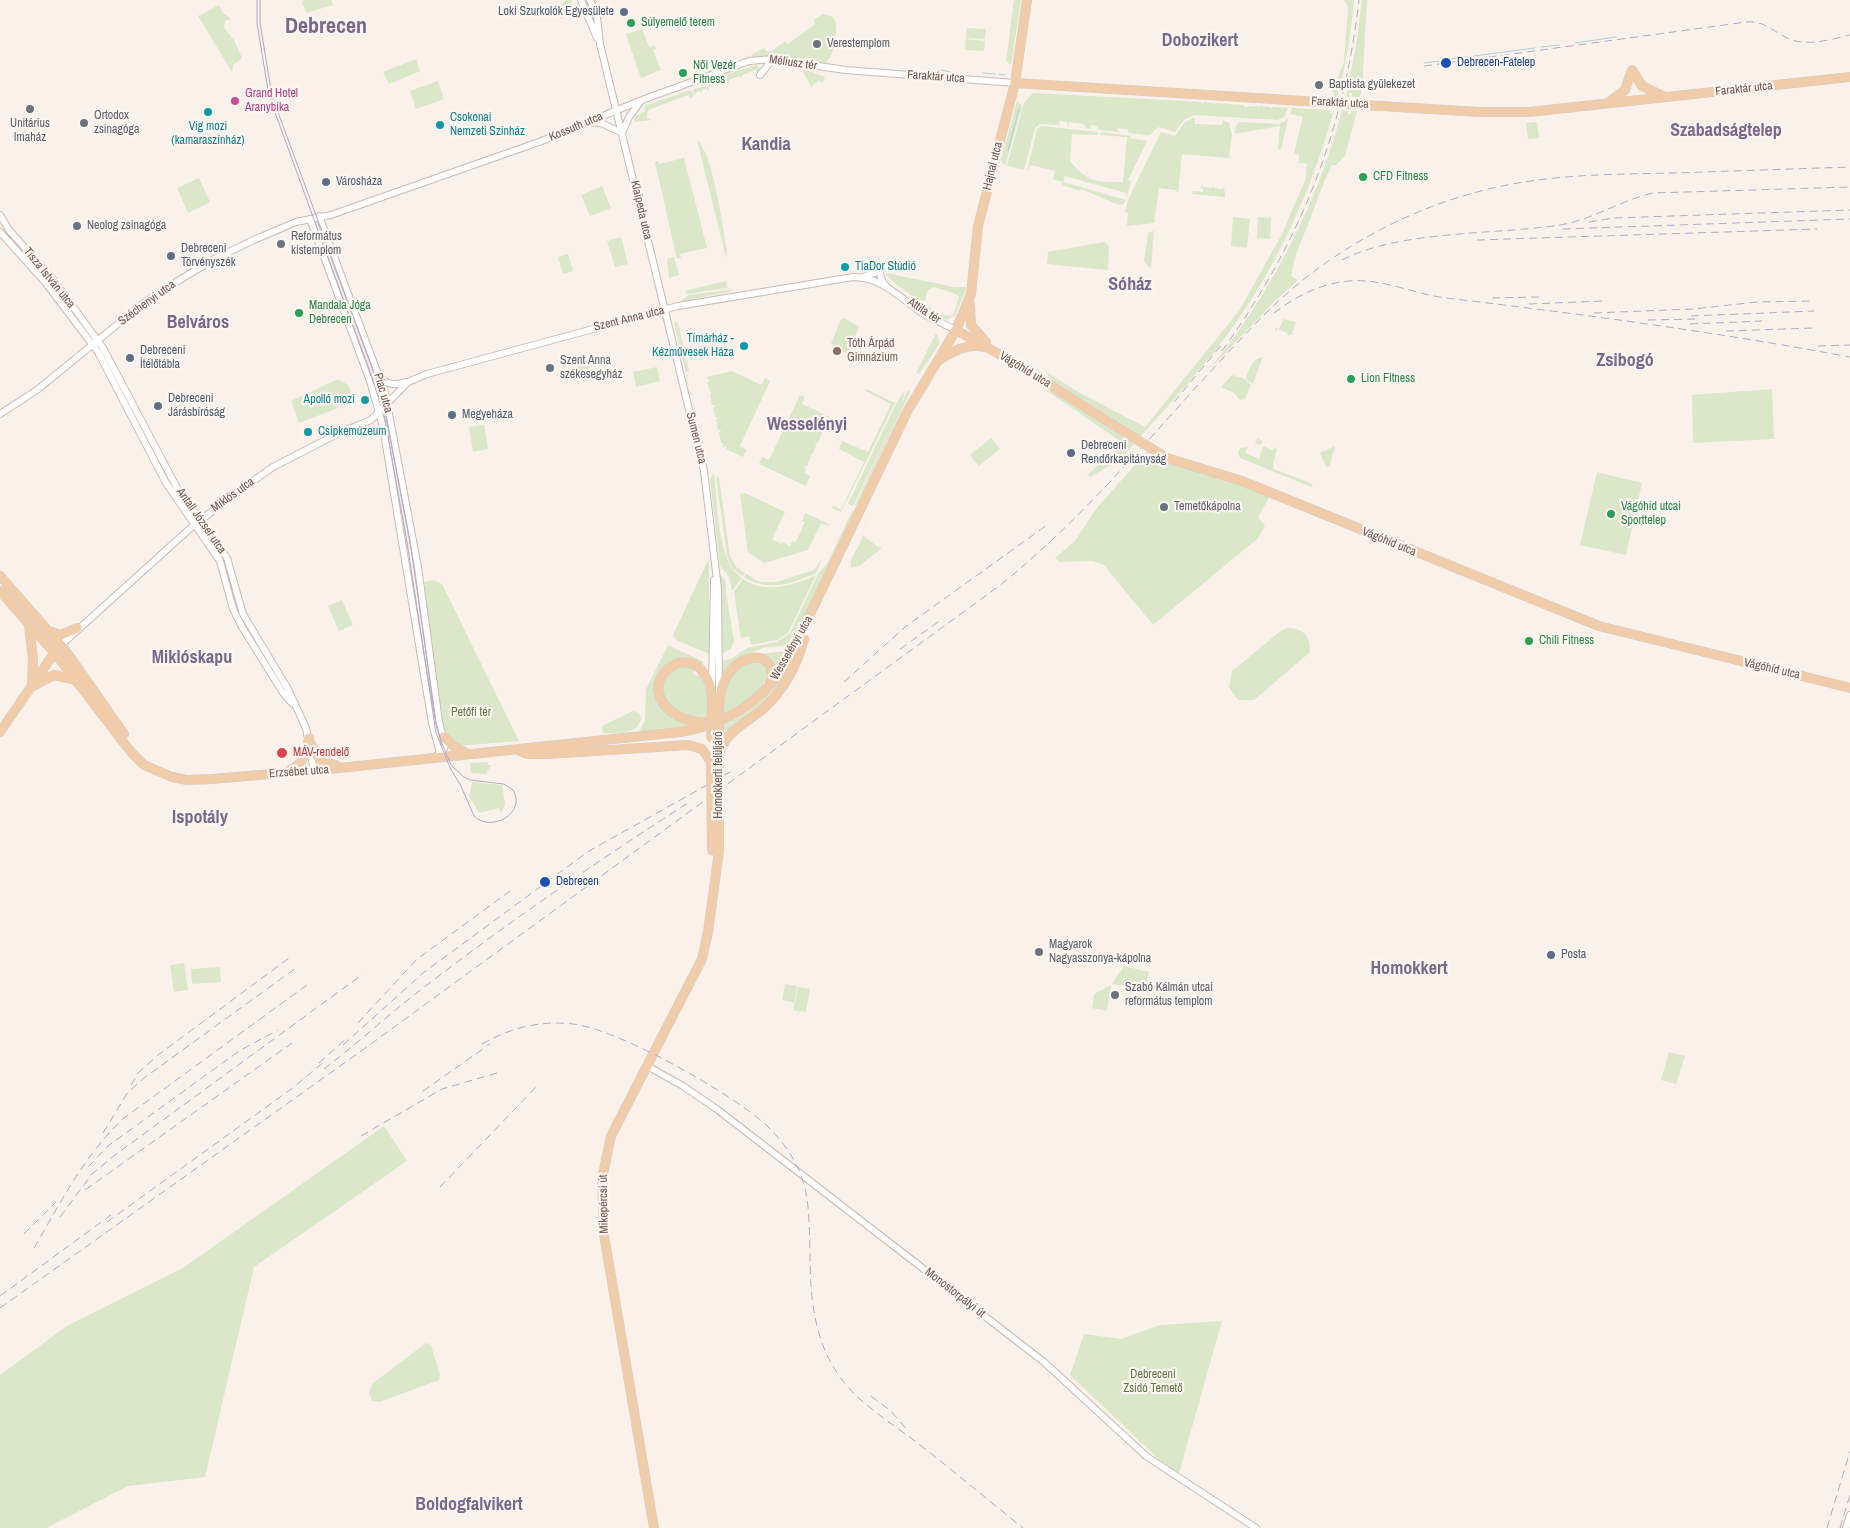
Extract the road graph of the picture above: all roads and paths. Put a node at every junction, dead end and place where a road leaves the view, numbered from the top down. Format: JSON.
{"nodes":[{"id":1,"x":581,"y":0,"type":"edge"},
{"id":2,"x":590,"y":0,"type":"edge"},
{"id":3,"x":1027,"y":0,"type":"edge"},
{"id":4,"x":594,"y":10,"type":"junction"},
{"id":5,"x":586,"y":12,"type":"junction"},
{"id":6,"x":600,"y":44,"type":"junction"},
{"id":7,"x":773,"y":59,"type":"junction"},
{"id":8,"x":755,"y":60,"type":"junction"},
{"id":9,"x":830,"y":69,"type":"joint"},
{"id":10,"x":1850,"y":77,"type":"edge"},
{"id":11,"x":1015,"y":83,"type":"junction"},
{"id":12,"x":1668,"y":97,"type":"junction"},
{"id":13,"x":642,"y":100,"type":"junction"},
{"id":14,"x":1605,"y":104,"type":"junction"},
{"id":15,"x":616,"y":110,"type":"junction"},
{"id":16,"x":588,"y":122,"type":"junction"},
{"id":17,"x":622,"y":133,"type":"junction"},
{"id":18,"x":0,"y":215,"type":"edge"},
{"id":19,"x":319,"y":216,"type":"junction"},
{"id":20,"x":310,"y":219,"type":"junction"},
{"id":21,"x":0,"y":232,"type":"edge"},
{"id":22,"x":862,"y":277,"type":"junction"},
{"id":23,"x":886,"y":286,"type":"junction"},
{"id":24,"x":894,"y":291,"type":"joint"},
{"id":25,"x":971,"y":294,"type":"junction"},
{"id":26,"x":664,"y":310,"type":"junction"},
{"id":27,"x":956,"y":330,"type":"junction"},
{"id":28,"x":94,"y":343,"type":"junction"},
{"id":29,"x":997,"y":353,"type":"junction"},
{"id":30,"x":937,"y":362,"type":"junction"},
{"id":31,"x":378,"y":374,"type":"junction"},
{"id":32,"x":408,"y":382,"type":"junction"},
{"id":33,"x":387,"y":403,"type":"junction"},
{"id":34,"x":0,"y":414,"type":"edge"},
{"id":35,"x":380,"y":416,"type":"junction"},
{"id":36,"x":392,"y":425,"type":"junction"},
{"id":37,"x":197,"y":523,"type":"junction"},
{"id":38,"x":0,"y":576,"type":"edge"},
{"id":39,"x":0,"y":591,"type":"edge"},
{"id":40,"x":25,"y":619,"type":"junction"},
{"id":41,"x":808,"y":622,"type":"junction"},
{"id":42,"x":77,"y":628,"type":"junction"},
{"id":43,"x":48,"y":631,"type":"junction"},
{"id":44,"x":61,"y":645,"type":"junction"},
{"id":45,"x":56,"y":655,"type":"junction"},
{"id":46,"x":73,"y":663,"type":"junction"},
{"id":47,"x":76,"y":680,"type":"junction"},
{"id":48,"x":31,"y":688,"type":"junction"},
{"id":49,"x":1850,"y":688,"type":"edge"},
{"id":50,"x":766,"y":690,"type":"junction"},
{"id":51,"x":715,"y":699,"type":"junction"},
{"id":52,"x":715,"y":709,"type":"junction"},
{"id":53,"x":720,"y":721,"type":"junction"},
{"id":54,"x":0,"y":732,"type":"edge"},
{"id":55,"x":444,"y":737,"type":"junction"},
{"id":56,"x":310,"y":741,"type":"junction"},
{"id":57,"x":516,"y":749,"type":"junction"},
{"id":58,"x":720,"y":752,"type":"junction"},
{"id":59,"x":468,"y":754,"type":"junction"},
{"id":60,"x":441,"y":755,"type":"junction"},
{"id":61,"x":711,"y":762,"type":"junction"},
{"id":62,"x":352,"y":767,"type":"junction"},
{"id":63,"x":314,"y":771,"type":"junction"},
{"id":64,"x":158,"y":772,"type":"junction"},
{"id":65,"x":283,"y":772,"type":"junction"},
{"id":66,"x":716,"y":852,"type":"junction"},
{"id":67,"x":647,"y":1066,"type":"junction"},
{"id":68,"x":1850,"y":1515,"type":"edge"},
{"id":69,"x":654,"y":1528,"type":"edge"},
{"id":70,"x":1256,"y":1528,"type":"edge"},
{"id":71,"x":1846,"y":1528,"type":"edge"}],
"edges":[{"from":1,"to":5,"type":"street"},
{"from":2,"to":4,"type":"street"},
{"from":3,"to":11,"type":"main road","name":"Hajnal utca"},
{"from":4,"to":5,"type":"street"},
{"from":4,"to":6,"type":"street"},
{"from":5,"to":6,"type":"street"},
{"from":6,"to":15,"type":"street","name":"Klaipeda utca"},
{"from":7,"to":8,"type":"street","name":"Méliusz tér"},
{"from":7,"to":8,"type":"street"},
{"from":7,"to":9,"type":"street","name":"Méliusz tér"},
{"from":8,"to":13,"type":"street","name":"Kossuth utca"},
{"from":9,"to":11,"type":"street","name":"Faraktár utca"},
{"from":10,"to":12,"type":"main road","name":"Faraktár utca"},
{"from":11,"to":14,"type":"main road","name":"Faraktár utca","bridge":true},
{"from":11,"to":25,"type":"main road","name":"Hajnal utca"},
{"from":12,"to":14,"type":"main road","name":"Faraktár utca"},
{"from":12,"to":14,"type":"main road"},
{"from":13,"to":15,"type":"street","name":"Kossuth utca"},
{"from":13,"to":17,"type":"street"},
{"from":15,"to":16,"type":"street","name":"Kossuth utca"},
{"from":15,"to":17,"type":"street","name":"Klaipeda utca"},
{"from":16,"to":17,"type":"street"},
{"from":16,"to":19,"type":"street","name":"Kossuth utca"},
{"from":17,"to":26,"type":"street","name":"Klaipeda utca"},
{"from":18,"to":28,"type":"street","name":"Tisza István utca"},
{"from":19,"to":20,"type":"street","name":"Kossuth utca"},
{"from":19,"to":31,"type":"street","name":"Piac utca"},
{"from":20,"to":28,"type":"street","name":"Széchenyi utca"},
{"from":20,"to":35,"type":"street","name":"Piac utca"},
{"from":21,"to":28,"type":"street","name":"Tisza István utca"},
{"from":22,"to":23,"type":"street","name":"Szent Anna utca"},
{"from":22,"to":23,"type":"street"},
{"from":22,"to":26,"type":"street","name":"Szent Anna utca"},
{"from":23,"to":24,"type":"street","name":"Szent Anna utca"},
{"from":24,"to":27,"type":"street","name":"Attila tér"},
{"from":25,"to":27,"type":"main road","name":"Hajnal utca"},
{"from":25,"to":29,"type":"main road"},
{"from":26,"to":32,"type":"street","name":"Szent Anna utca"},
{"from":26,"to":51,"type":"street","name":"Sumen utca"},
{"from":27,"to":29,"type":"main road","name":"Vágóhíd utca"},
{"from":27,"to":30,"type":"main road","name":"Wesselényi utca"},
{"from":28,"to":34,"type":"street","name":"Széchenyi utca"},
{"from":28,"to":37,"type":"street","name":"Antall József utca"},
{"from":29,"to":30,"type":"main road"},
{"from":29,"to":49,"type":"main road","name":"Vágóhíd utca","bridge":true},
{"from":30,"to":41,"type":"main road","name":"Wesselényi utca"},
{"from":31,"to":32,"type":"street"},
{"from":31,"to":33,"type":"street","name":"Piac utca"},
{"from":32,"to":33,"type":"street","name":"Szent Anna utca"},
{"from":33,"to":35,"type":"street","name":"Szent Anna utca"},
{"from":33,"to":36,"type":"street","name":"Piac utca"},
{"from":35,"to":36,"type":"street"},
{"from":35,"to":37,"type":"street","name":"Miklós utca"},
{"from":35,"to":60,"type":"street","name":"Piac utca"},
{"from":36,"to":55,"type":"street","name":"Piac utca"},
{"from":37,"to":42,"type":"street","name":"Miklós utca"},
{"from":37,"to":56,"type":"street","name":"Antall József utca"},
{"from":38,"to":43,"type":"main road","name":"Erzsébet utca"},
{"from":39,"to":40,"type":"main road","name":"Erzsébet utca"},
{"from":40,"to":45,"type":"main road","name":"Erzsébet utca"},
{"from":40,"to":48,"type":"main road"},
{"from":41,"to":50,"type":"main road","name":"Wesselényi utca"},
{"from":41,"to":58,"type":"main road"},
{"from":42,"to":43,"type":"main road"},
{"from":42,"to":44,"type":"street","name":"Miklós utca"},
{"from":43,"to":44,"type":"main road","name":"Erzsébet utca"},
{"from":44,"to":45,"type":"main road"},
{"from":44,"to":46,"type":"main road","name":"Erzsébet utca"},
{"from":45,"to":46,"type":"main road"},
{"from":45,"to":47,"type":"main road","name":"Erzsébet utca"},
{"from":45,"to":48,"type":"main road"},
{"from":45,"to":48,"type":"main road"},
{"from":46,"to":64,"type":"main road","name":"Erzsébet utca"},
{"from":47,"to":48,"type":"main road"},
{"from":47,"to":64,"type":"main road","name":"Erzsébet utca"},
{"from":48,"to":54,"type":"main road"},
{"from":50,"to":51,"type":"main road"},
{"from":50,"to":53,"type":"main road","name":"Wesselényi utca"},
{"from":51,"to":52,"type":"main road","name":"Homokkerti felüljáró"},
{"from":51,"to":53,"type":"main road"},
{"from":52,"to":58,"type":"main road","name":"Homokkerti felüljáró","bridge":true},
{"from":52,"to":61,"type":"main road","name":"Homokkerti felüljáró","bridge":true},
{"from":53,"to":57,"type":"main road","name":"Wesselényi utca"},
{"from":55,"to":59,"type":"main road"},
{"from":55,"to":60,"type":"street"},
{"from":56,"to":62,"type":"main road"},
{"from":56,"to":63,"type":"street","name":"Antall József utca"},
{"from":56,"to":65,"type":"main road"},
{"from":57,"to":59,"type":"main road","name":"Wesselényi utca"},
{"from":57,"to":61,"type":"main road"},
{"from":58,"to":66,"type":"main road","name":"Homokkerti felüljáró","bridge":true},
{"from":59,"to":60,"type":"main road","name":"Wesselényi utca"},
{"from":60,"to":62,"type":"main road","name":"Erzsébet utca"},
{"from":61,"to":66,"type":"main road","name":"Homokkerti felüljáró","bridge":true},
{"from":62,"to":63,"type":"main road","name":"Erzsébet utca"},
{"from":63,"to":65,"type":"main road","name":"Erzsébet utca"},
{"from":64,"to":65,"type":"main road","name":"Erzsébet utca"},
{"from":66,"to":67,"type":"main road","name":"Mikepércsi út"},
{"from":67,"to":69,"type":"main road","name":"Mikepércsi út"},
{"from":67,"to":70,"type":"street","name":"Monostorpályi út"},
{"from":68,"to":71,"type":"street"}]}
